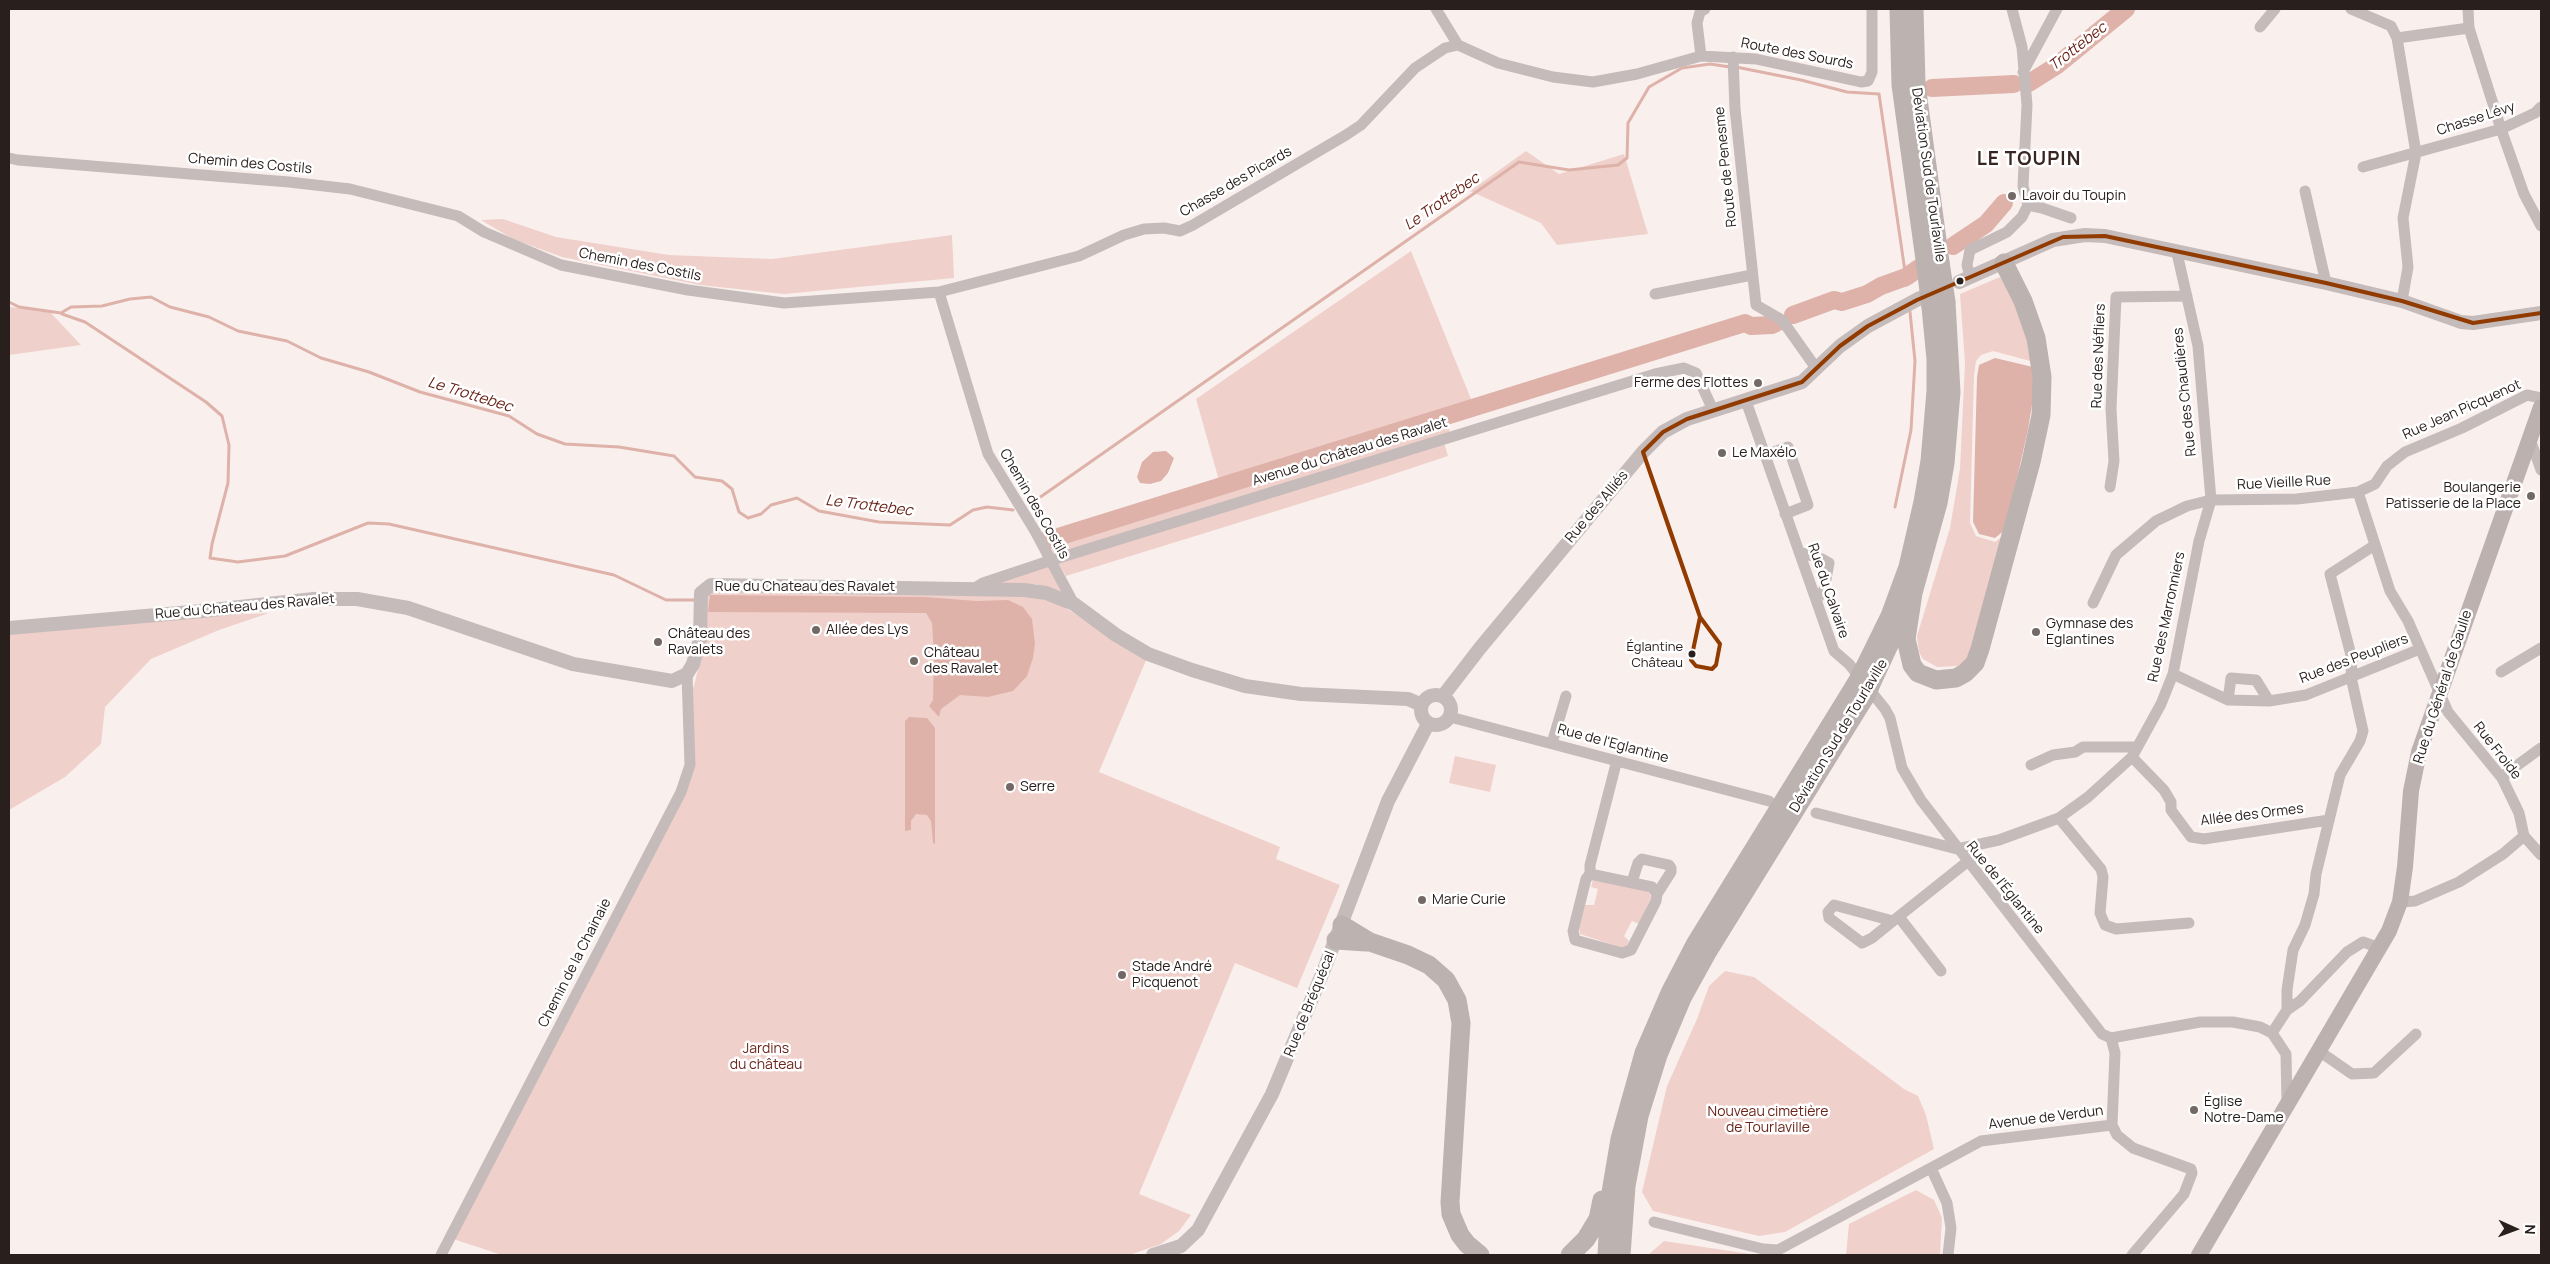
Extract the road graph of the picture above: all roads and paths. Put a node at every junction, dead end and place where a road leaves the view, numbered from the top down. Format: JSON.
{"nodes":[{"id":1,"x":1436,"y":9,"type":"edge"},
{"id":2,"x":1872,"y":9,"type":"edge"},
{"id":3,"x":1899,"y":9,"type":"edge"},
{"id":4,"x":1914,"y":9,"type":"edge"},
{"id":5,"x":2012,"y":9,"type":"edge"},
{"id":6,"x":2057,"y":9,"type":"edge"},
{"id":7,"x":2275,"y":9,"type":"edge"},
{"id":8,"x":2351,"y":9,"type":"edge"},
{"id":9,"x":2468,"y":9,"type":"edge"},
{"id":10,"x":1703,"y":10,"type":"edge"},
{"id":11,"x":2260,"y":27,"type":"dead end"},
{"id":12,"x":2469,"y":28,"type":"junction"},
{"id":13,"x":2397,"y":38,"type":"junction"},
{"id":14,"x":1458,"y":45,"type":"junction"},
{"id":15,"x":1701,"y":56,"type":"junction"},
{"id":16,"x":1733,"y":57,"type":"junction"},
{"id":17,"x":2024,"y":79,"type":"junction"},
{"id":18,"x":2541,"y":107,"type":"edge"},
{"id":19,"x":2501,"y":130,"type":"junction"},
{"id":20,"x":2416,"y":153,"type":"junction"},
{"id":21,"x":9,"y":158,"type":"edge"},
{"id":22,"x":2363,"y":167,"type":"dead end"},
{"id":23,"x":2305,"y":191,"type":"dead end"},
{"id":24,"x":2028,"y":205,"type":"junction"},
{"id":25,"x":2071,"y":218,"type":"dead end"},
{"id":26,"x":2541,"y":226,"type":"edge"},
{"id":27,"x":2177,"y":253,"type":"junction"},
{"id":28,"x":2004,"y":263,"type":"junction"},
{"id":29,"x":1933,"y":265,"type":"junction"},
{"id":30,"x":1752,"y":275,"type":"junction"},
{"id":31,"x":1964,"y":280,"type":"joint"},
{"id":32,"x":2326,"y":283,"type":"junction"},
{"id":33,"x":939,"y":292,"type":"junction"},
{"id":34,"x":1655,"y":294,"type":"dead end"},
{"id":35,"x":2187,"y":296,"type":"junction"},
{"id":36,"x":2402,"y":302,"type":"junction"},
{"id":37,"x":1933,"y":303,"type":"junction"},
{"id":38,"x":2541,"y":313,"type":"edge"},
{"id":39,"x":1816,"y":368,"type":"junction"},
{"id":40,"x":2541,"y":398,"type":"edge"},
{"id":41,"x":1746,"y":401,"type":"junction"},
{"id":42,"x":2541,"y":407,"type":"edge"},
{"id":43,"x":1713,"y":410,"type":"junction"},
{"id":44,"x":2530,"y":439,"type":"junction"},
{"id":45,"x":1765,"y":455,"type":"junction"},
{"id":46,"x":2541,"y":470,"type":"edge"},
{"id":47,"x":2110,"y":487,"type":"dead end"},
{"id":48,"x":2358,"y":492,"type":"junction"},
{"id":49,"x":2211,"y":500,"type":"junction"},
{"id":50,"x":1785,"y":514,"type":"junction"},
{"id":51,"x":2375,"y":545,"type":"junction"},
{"id":52,"x":1799,"y":552,"type":"junction"},
{"id":53,"x":1049,"y":560,"type":"junction"},
{"id":54,"x":975,"y":588,"type":"junction"},
{"id":55,"x":1913,"y":593,"type":"junction"},
{"id":56,"x":1816,"y":600,"type":"junction"},
{"id":57,"x":2093,"y":603,"type":"dead end"},
{"id":58,"x":1074,"y":604,"type":"junction"},
{"id":59,"x":9,"y":628,"type":"edge"},
{"id":60,"x":2541,"y":648,"type":"edge"},
{"id":61,"x":2420,"y":649,"type":"junction"},
{"id":62,"x":2502,"y":672,"type":"dead end"},
{"id":63,"x":687,"y":674,"type":"junction"},
{"id":64,"x":2173,"y":674,"type":"junction"},
{"id":65,"x":2351,"y":678,"type":"junction"},
{"id":66,"x":1863,"y":686,"type":"junction"},
{"id":67,"x":2439,"y":693,"type":"junction"},
{"id":68,"x":1443,"y":696,"type":"junction"},
{"id":69,"x":1566,"y":696,"type":"dead end"},
{"id":70,"x":2228,"y":700,"type":"junction"},
{"id":71,"x":2269,"y":701,"type":"junction"},
{"id":72,"x":1422,"y":704,"type":"junction"},
{"id":73,"x":1450,"y":716,"type":"junction"},
{"id":74,"x":1428,"y":724,"type":"junction"},
{"id":75,"x":1552,"y":743,"type":"junction"},
{"id":76,"x":2541,"y":748,"type":"edge"},
{"id":77,"x":2134,"y":752,"type":"junction"},
{"id":78,"x":1616,"y":760,"type":"junction"},
{"id":79,"x":2031,"y":765,"type":"dead end"},
{"id":80,"x":2502,"y":778,"type":"junction"},
{"id":81,"x":1769,"y":801,"type":"dead end"},
{"id":82,"x":1816,"y":813,"type":"dead end"},
{"id":83,"x":2059,"y":818,"type":"junction"},
{"id":84,"x":2329,"y":820,"type":"junction"},
{"id":85,"x":2524,"y":836,"type":"junction"},
{"id":86,"x":1957,"y":849,"type":"junction"},
{"id":87,"x":2541,"y":855,"type":"edge"},
{"id":88,"x":1968,"y":862,"type":"junction"},
{"id":89,"x":1590,"y":874,"type":"junction"},
{"id":90,"x":1632,"y":882,"type":"junction"},
{"id":91,"x":1657,"y":894,"type":"junction"},
{"id":92,"x":2400,"y":902,"type":"junction"},
{"id":93,"x":1896,"y":919,"type":"junction"},
{"id":94,"x":2189,"y":923,"type":"dead end"},
{"id":95,"x":1339,"y":932,"type":"junction"},
{"id":96,"x":2380,"y":948,"type":"junction"},
{"id":97,"x":1941,"y":971,"type":"dead end"},
{"id":98,"x":2287,"y":1010,"type":"junction"},
{"id":99,"x":2272,"y":1033,"type":"junction"},
{"id":100,"x":2416,"y":1034,"type":"dead end"},
{"id":101,"x":2107,"y":1036,"type":"junction"},
{"id":102,"x":2319,"y":1051,"type":"junction"},
{"id":103,"x":1648,"y":1086,"type":"junction"},
{"id":104,"x":2287,"y":1105,"type":"junction"},
{"id":105,"x":2112,"y":1125,"type":"junction"},
{"id":106,"x":1620,"y":1139,"type":"junction"},
{"id":107,"x":1931,"y":1168,"type":"junction"},
{"id":108,"x":1654,"y":1222,"type":"dead end"},
{"id":109,"x":441,"y":1255,"type":"edge"},
{"id":110,"x":1153,"y":1255,"type":"edge"},
{"id":111,"x":1480,"y":1255,"type":"edge"},
{"id":112,"x":1570,"y":1255,"type":"edge"},
{"id":113,"x":1607,"y":1255,"type":"edge"},
{"id":114,"x":1621,"y":1255,"type":"edge"},
{"id":115,"x":1631,"y":1255,"type":"edge"},
{"id":116,"x":1948,"y":1255,"type":"edge"},
{"id":117,"x":2132,"y":1255,"type":"edge"},
{"id":118,"x":2199,"y":1255,"type":"edge"}],
"edges":[{"from":1,"to":14,"type":"street"},
{"from":2,"to":16,"type":"street","name":"Route des Sourds"},
{"from":3,"to":29,"type":"highway","name":"Déviation Sud de Tourlaville"},
{"from":4,"to":29,"type":"highway","name":"Déviation Sud de Tourlaville"},
{"from":5,"to":17,"type":"street"},
{"from":6,"to":17,"type":"street"},
{"from":7,"to":11,"type":"street"},
{"from":8,"to":13,"type":"street"},
{"from":9,"to":12,"type":"street"},
{"from":10,"to":15,"type":"street"},
{"from":12,"to":13,"type":"street"},
{"from":12,"to":19,"type":"street"},
{"from":13,"to":20,"type":"street"},
{"from":14,"to":15,"type":"street","name":"Route des Sourds"},
{"from":14,"to":33,"type":"street","name":"Chasse des Picards"},
{"from":15,"to":16,"type":"street","name":"Route des Sourds"},
{"from":16,"to":30,"type":"street","name":"Route de Penesme"},
{"from":17,"to":24,"type":"street"},
{"from":18,"to":19,"type":"street","name":"Chasse Lévy"},
{"from":19,"to":20,"type":"street","name":"Chasse Lévy"},
{"from":19,"to":26,"type":"street"},
{"from":20,"to":22,"type":"street","name":"Chasse Lévy"},
{"from":20,"to":36,"type":"street"},
{"from":21,"to":33,"type":"street","name":"Chemin des Costils"},
{"from":23,"to":32,"type":"street"},
{"from":24,"to":25,"type":"street"},
{"from":24,"to":31,"type":"street"},
{"from":27,"to":28,"type":"street"},
{"from":27,"to":32,"type":"street"},
{"from":27,"to":35,"type":"street","name":"Rue des Chaudières"},
{"from":28,"to":31,"type":"street"},
{"from":28,"to":55,"type":"highway"},
{"from":29,"to":37,"type":"highway","name":"Déviation Sud de Tourlaville","bridge":true},
{"from":30,"to":34,"type":"street"},
{"from":30,"to":39,"type":"street","name":"Route de Penesme"},
{"from":32,"to":36,"type":"street"},
{"from":33,"to":53,"type":"street","name":"Chemin des Costils"},
{"from":35,"to":47,"type":"street","name":"Rue des Néfliers"},
{"from":35,"to":49,"type":"street","name":"Rue des Chaudières"},
{"from":36,"to":38,"type":"street"},
{"from":37,"to":39,"type":"street","name":"Rue des Alliés"},
{"from":37,"to":55,"type":"highway","name":"Déviation Sud de Tourlaville"},
{"from":37,"to":66,"type":"highway","name":"Déviation Sud de Tourlaville"},
{"from":39,"to":41,"type":"street","name":"Rue des Alliés"},
{"from":40,"to":48,"type":"street","name":"Rue Jean Picquenot"},
{"from":41,"to":43,"type":"street","name":"Rue des Alliés"},
{"from":41,"to":45,"type":"street","name":"Rue du Calvaire"},
{"from":42,"to":44,"type":"main road","name":"Rue du Général de Gaulle"},
{"from":43,"to":53,"type":"street","name":"Avenue du Château des Ravalet"},
{"from":43,"to":68,"type":"street","name":"Rue des Alliés"},
{"from":44,"to":46,"type":"street"},
{"from":44,"to":67,"type":"main road","name":"Rue du Général de Gaulle"},
{"from":45,"to":50,"type":"street","name":"Rue du Calvaire"},
{"from":45,"to":50,"type":"street"},
{"from":48,"to":49,"type":"street","name":"Rue Vieille Rue"},
{"from":48,"to":51,"type":"street"},
{"from":49,"to":57,"type":"street"},
{"from":49,"to":64,"type":"street","name":"Rue des Marronniers"},
{"from":50,"to":52,"type":"street","name":"Rue du Calvaire"},
{"from":51,"to":61,"type":"street"},
{"from":51,"to":65,"type":"street"},
{"from":52,"to":56,"type":"street","name":"Rue du Calvaire"},
{"from":52,"to":56,"type":"street"},
{"from":53,"to":54,"type":"street","name":"Avenue du Château des Ravalet"},
{"from":53,"to":58,"type":"street","name":"Chemin des Costils"},
{"from":54,"to":58,"type":"street","name":"Rue du Chateau des Ravalet"},
{"from":54,"to":63,"type":"street","name":"Rue du Chateau des Ravalet"},
{"from":55,"to":66,"type":"highway","name":"Déviation Sud de Tourlaville"},
{"from":56,"to":86,"type":"street","name":"Rue du Calvaire"},
{"from":58,"to":72,"type":"street","name":"Rue du Chateau des Ravalet"},
{"from":59,"to":63,"type":"street","name":"Rue du Chateau des Ravalet"},
{"from":60,"to":62,"type":"street"},
{"from":61,"to":65,"type":"street","name":"Rue des Peupliers"},
{"from":61,"to":67,"type":"street"},
{"from":63,"to":109,"type":"street","name":"Chemin de la Chainaie"},
{"from":64,"to":70,"type":"street","name":"Rue des Peupliers"},
{"from":64,"to":77,"type":"street","name":"Rue des Marronniers"},
{"from":65,"to":71,"type":"street","name":"Rue des Peupliers"},
{"from":65,"to":84,"type":"street"},
{"from":66,"to":103,"type":"highway","name":"Déviation Sud de Tourlaville"},
{"from":66,"to":106,"type":"highway","name":"Déviation Sud de Tourlaville"},
{"from":67,"to":80,"type":"street","name":"Rue Froide"},
{"from":67,"to":92,"type":"main road","name":"Rue du Général de Gaulle"},
{"from":68,"to":72,"type":"street"},
{"from":68,"to":73,"type":"street"},
{"from":69,"to":75,"type":"street"},
{"from":70,"to":71,"type":"street","name":"Rue des Peupliers"},
{"from":70,"to":71,"type":"street"},
{"from":72,"to":74,"type":"street"},
{"from":73,"to":74,"type":"street"},
{"from":73,"to":75,"type":"street","name":"Rue de l'Eglantine"},
{"from":74,"to":95,"type":"street","name":"Rue de Bréquécal"},
{"from":75,"to":78,"type":"street","name":"Rue de l'Eglantine"},
{"from":76,"to":80,"type":"street"},
{"from":77,"to":79,"type":"street"},
{"from":77,"to":83,"type":"street","name":"Rue des Marronniers"},
{"from":77,"to":84,"type":"street","name":"Allée des Ormes"},
{"from":78,"to":81,"type":"street","name":"Rue de l'Eglantine"},
{"from":78,"to":89,"type":"street"},
{"from":80,"to":85,"type":"street","name":"Rue Froide"},
{"from":82,"to":86,"type":"street","name":"Rue de l'Églantine"},
{"from":83,"to":86,"type":"street","name":"Rue des Marronniers"},
{"from":83,"to":94,"type":"street"},
{"from":84,"to":98,"type":"street"},
{"from":85,"to":87,"type":"street"},
{"from":85,"to":92,"type":"street"},
{"from":86,"to":88,"type":"street","name":"Rue de l'Églantine"},
{"from":88,"to":93,"type":"street"},
{"from":88,"to":101,"type":"street","name":"Rue de l'Églantine"},
{"from":89,"to":90,"type":"street"},
{"from":89,"to":91,"type":"street"},
{"from":90,"to":91,"type":"street"},
{"from":90,"to":91,"type":"street"},
{"from":92,"to":96,"type":"main road","name":"Rue du Général de Gaulle"},
{"from":93,"to":93,"type":"street"},
{"from":93,"to":97,"type":"street"},
{"from":95,"to":110,"type":"street","name":"Rue de Bréquécal"},
{"from":95,"to":111,"type":"highway"},
{"from":96,"to":98,"type":"street"},
{"from":96,"to":102,"type":"main road","name":"Rue du Général de Gaulle"},
{"from":98,"to":99,"type":"street"},
{"from":99,"to":101,"type":"street"},
{"from":99,"to":104,"type":"street"},
{"from":100,"to":102,"type":"street"},
{"from":101,"to":105,"type":"street"},
{"from":102,"to":104,"type":"main road","name":"Rue du Général de Gaulle"},
{"from":103,"to":114,"type":"highway","name":"Déviation Sud de Tourlaville"},
{"from":103,"to":115,"type":"highway"},
{"from":104,"to":118,"type":"main road","name":"Rue du Général de Gaulle"},
{"from":105,"to":107,"type":"street","name":"Avenue de Verdun"},
{"from":105,"to":117,"type":"street","name":"Avenue de Verdun"},
{"from":106,"to":112,"type":"highway"},
{"from":106,"to":113,"type":"highway","name":"Déviation Sud de Tourlaville"},
{"from":107,"to":108,"type":"street"},
{"from":107,"to":116,"type":"street"}]}
